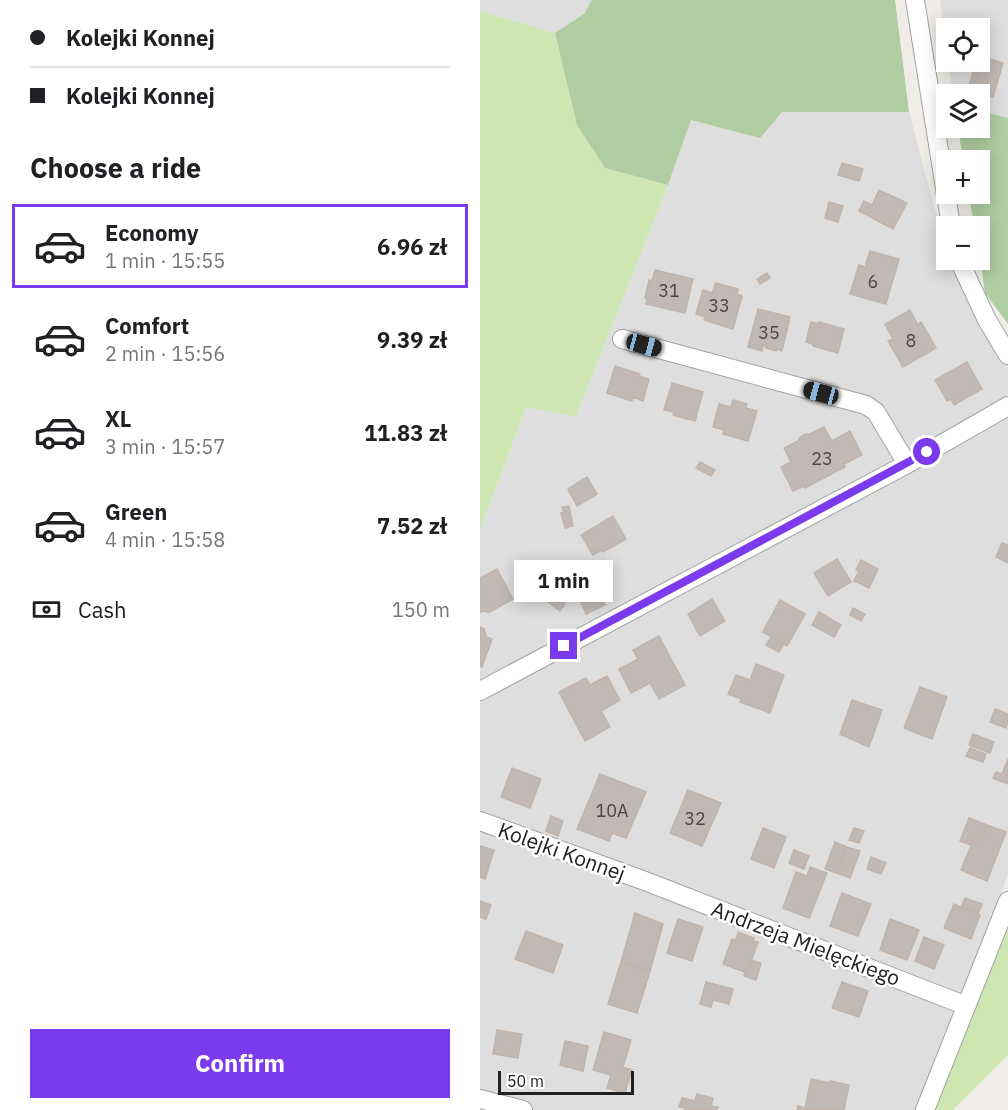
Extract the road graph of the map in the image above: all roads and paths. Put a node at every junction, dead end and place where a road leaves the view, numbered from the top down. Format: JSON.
{"nodes":[{"id":1,"x":915,"y":0,"type":"edge"},
{"id":2,"x":949,"y":216,"type":"edge"},
{"id":3,"x":964,"y":270,"type":"edge"},
{"id":4,"x":622,"y":339,"type":"dead end"},
{"id":5,"x":1008,"y":355,"type":"edge"},
{"id":6,"x":1008,"y":406,"type":"edge"},
{"id":7,"x":907,"y":464,"type":"junction"},
{"id":8,"x":480,"y":691,"type":"edge"},
{"id":9,"x":480,"y":821,"type":"edge"},
{"id":10,"x":645,"y":880,"type":"joint"},
{"id":11,"x":1008,"y":901,"type":"edge"},
{"id":12,"x":967,"y":1005,"type":"junction"},
{"id":13,"x":480,"y":1099,"type":"edge"},
{"id":14,"x":523,"y":1110,"type":"edge"},
{"id":15,"x":925,"y":1110,"type":"edge"}],
"edges":[{"from":1,"to":2,"type":"street"},
{"from":3,"to":5,"type":"street"},
{"from":4,"to":7,"type":"street"},
{"from":6,"to":7,"type":"street"},
{"from":7,"to":8,"type":"street"},
{"from":9,"to":10,"type":"street","name":"Kolejki Konnej"},
{"from":10,"to":12,"type":"street","name":"Andrzeja Mielęckiego"},
{"from":11,"to":12,"type":"street"},
{"from":12,"to":15,"type":"street"},
{"from":13,"to":14,"type":"street"}]}
